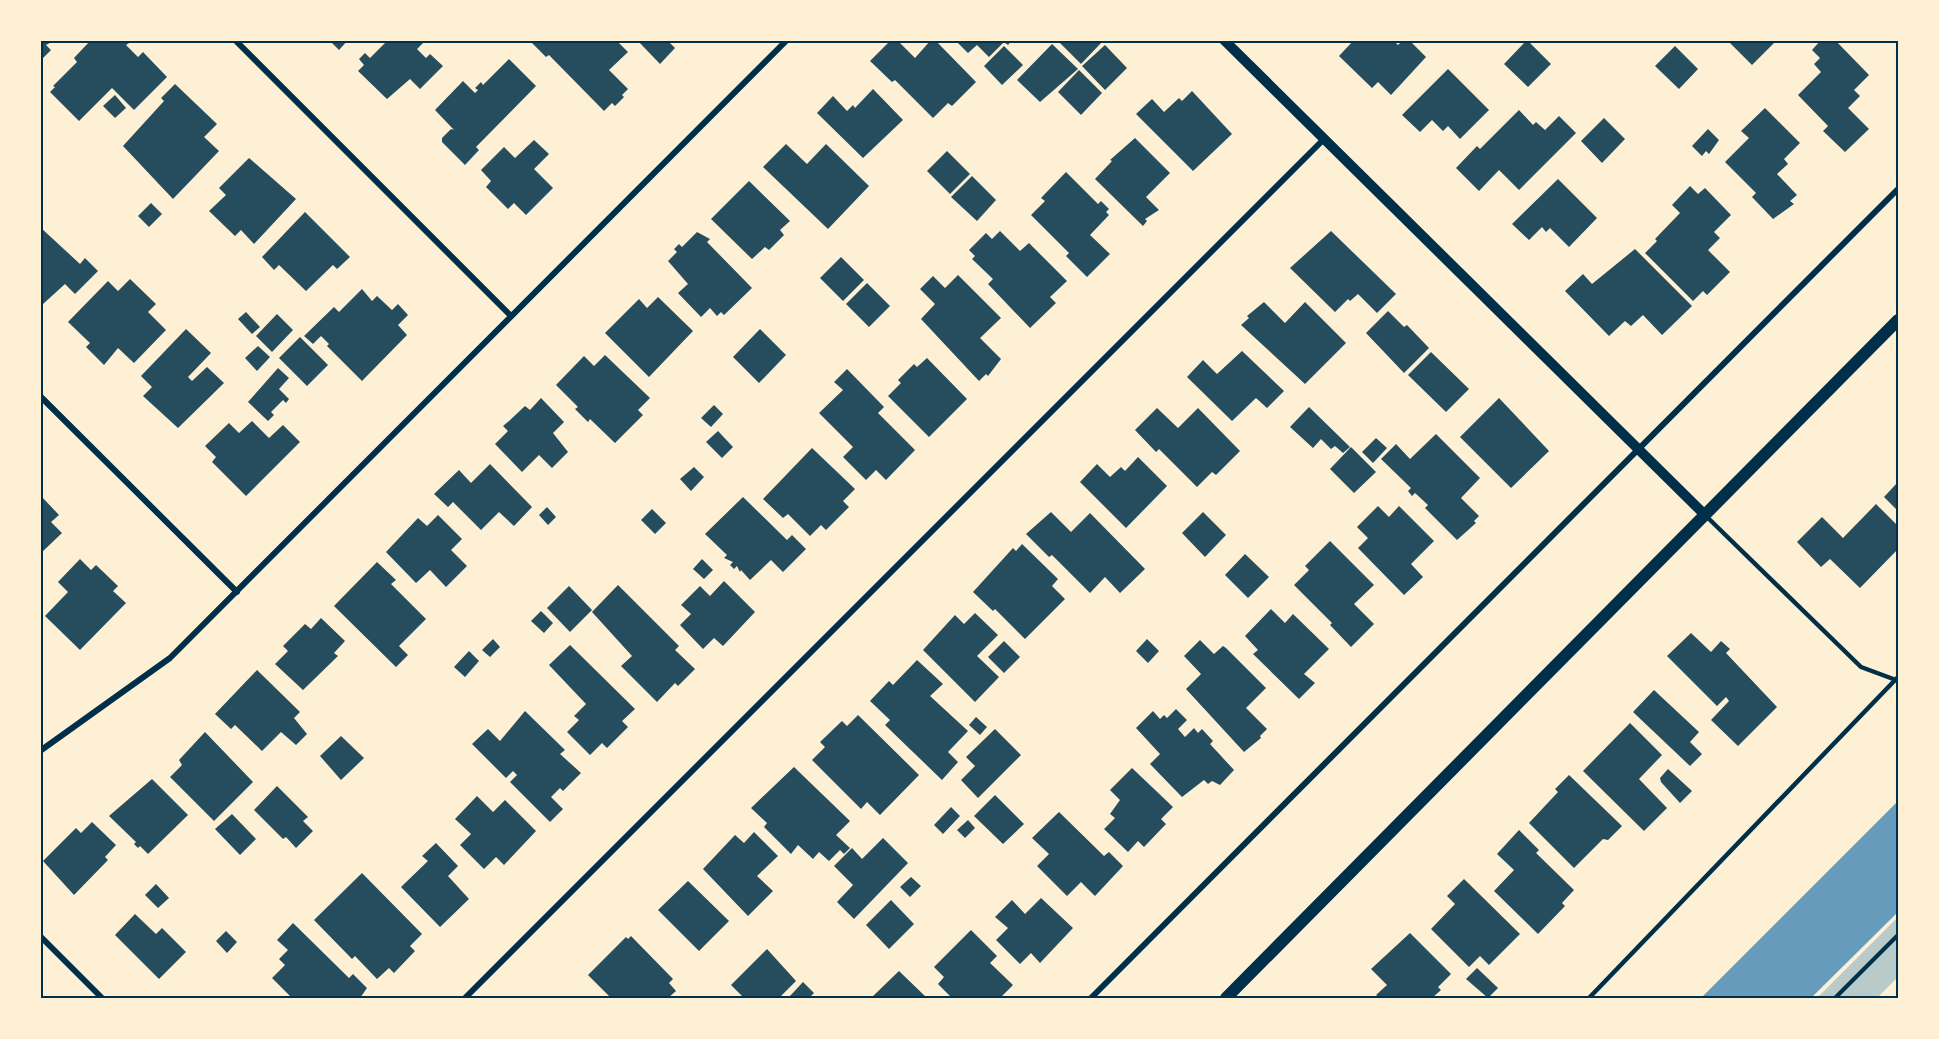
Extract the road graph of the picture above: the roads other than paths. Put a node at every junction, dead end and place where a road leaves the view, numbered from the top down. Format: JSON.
{"nodes":[{"id":1,"x":235,"y":40,"type":"edge"},
{"id":2,"x":787,"y":40,"type":"edge"},
{"id":3,"x":1224,"y":40,"type":"edge"},
{"id":4,"x":1324,"y":139,"type":"junction"},
{"id":5,"x":1899,"y":189,"type":"edge"},
{"id":6,"x":510,"y":316,"type":"junction"},
{"id":7,"x":1899,"y":320,"type":"edge"},
{"id":8,"x":40,"y":396,"type":"edge"},
{"id":9,"x":1639,"y":448,"type":"junction"},
{"id":10,"x":1704,"y":514,"type":"junction"},
{"id":11,"x":237,"y":592,"type":"junction"},
{"id":12,"x":1897,"y":678,"type":"edge"},
{"id":13,"x":40,"y":752,"type":"edge"},
{"id":14,"x":40,"y":936,"type":"edge"},
{"id":15,"x":102,"y":999,"type":"edge"},
{"id":16,"x":465,"y":999,"type":"edge"},
{"id":17,"x":1091,"y":999,"type":"edge"},
{"id":18,"x":1227,"y":999,"type":"edge"},
{"id":19,"x":1589,"y":999,"type":"edge"}],
"edges":[{"from":1,"to":6,"type":"street"},
{"from":2,"to":6,"type":"street"},
{"from":3,"to":4,"type":"street"},
{"from":4,"to":9,"type":"street"},
{"from":4,"to":16,"type":"street"},
{"from":5,"to":9,"type":"street"},
{"from":6,"to":11,"type":"street"},
{"from":7,"to":10,"type":"main road"},
{"from":8,"to":11,"type":"street"},
{"from":9,"to":10,"type":"street"},
{"from":9,"to":17,"type":"street"},
{"from":10,"to":12,"type":"lane"},
{"from":10,"to":18,"type":"main road"},
{"from":11,"to":13,"type":"street"},
{"from":12,"to":19,"type":"lane"},
{"from":14,"to":15,"type":"street"}]}
